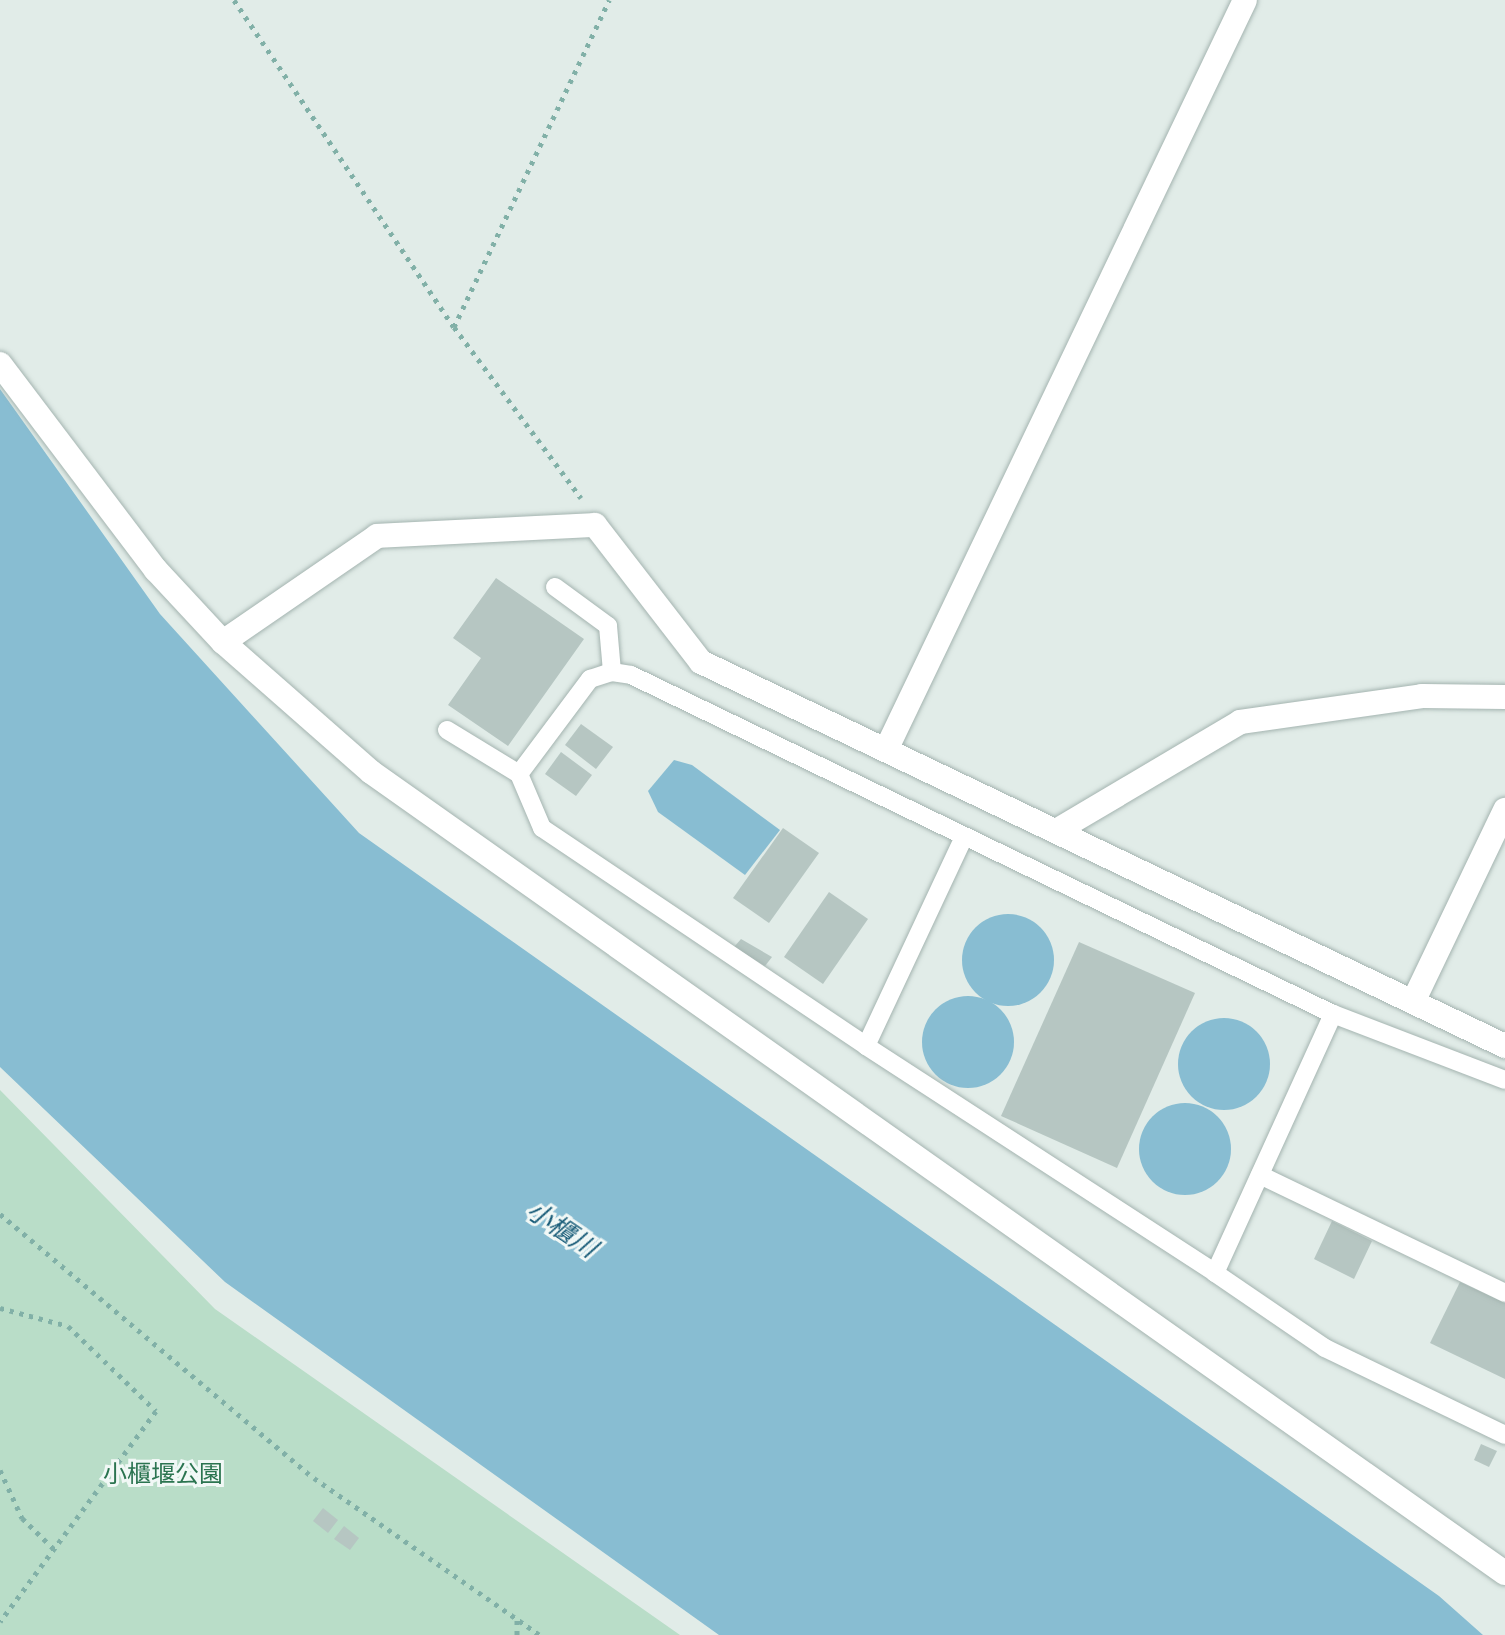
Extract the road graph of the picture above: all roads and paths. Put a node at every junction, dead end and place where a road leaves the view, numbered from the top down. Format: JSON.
{"nodes":[{"id":1,"x":234,"y":0,"type":"edge"},
{"id":2,"x":609,"y":0,"type":"edge"},
{"id":3,"x":1245,"y":0,"type":"edge"},
{"id":4,"x":454,"y":327,"type":"junction"},
{"id":5,"x":0,"y":364,"type":"edge"},
{"id":6,"x":595,"y":525,"type":"junction"},
{"id":7,"x":555,"y":587,"type":"dead end"},
{"id":8,"x":223,"y":642,"type":"junction"},
{"id":9,"x":612,"y":672,"type":"junction"},
{"id":10,"x":1505,"y":697,"type":"edge"},
{"id":11,"x":447,"y":730,"type":"dead end"},
{"id":12,"x":886,"y":750,"type":"junction"},
{"id":13,"x":519,"y":774,"type":"junction"},
{"id":14,"x":1505,"y":810,"type":"edge"},
{"id":15,"x":1056,"y":831,"type":"junction"},
{"id":16,"x":964,"y":837,"type":"junction"},
{"id":17,"x":1413,"y":1002,"type":"junction"},
{"id":18,"x":1333,"y":1014,"type":"junction"},
{"id":19,"x":866,"y":1046,"type":"junction"},
{"id":20,"x":1505,"y":1046,"type":"edge"},
{"id":21,"x":1505,"y":1080,"type":"edge"},
{"id":22,"x":1260,"y":1175,"type":"junction"},
{"id":23,"x":0,"y":1214,"type":"edge"},
{"id":24,"x":1215,"y":1273,"type":"junction"},
{"id":25,"x":1502,"y":1285,"type":"edge"},
{"id":26,"x":0,"y":1308,"type":"edge"},
{"id":27,"x":1505,"y":1435,"type":"edge"},
{"id":28,"x":0,"y":1470,"type":"edge"},
{"id":29,"x":56,"y":1551,"type":"junction"},
{"id":30,"x":1505,"y":1573,"type":"edge"},
{"id":31,"x":517,"y":1619,"type":"junction"},
{"id":32,"x":0,"y":1622,"type":"edge"},
{"id":33,"x":517,"y":1635,"type":"edge"},
{"id":34,"x":540,"y":1635,"type":"edge"}],
"edges":[{"from":1,"to":4,"type":"path"},
{"from":2,"to":4,"type":"path"},
{"from":3,"to":12,"type":"street"},
{"from":4,"to":6,"type":"path"},
{"from":5,"to":8,"type":"street"},
{"from":6,"to":8,"type":"street"},
{"from":6,"to":12,"type":"street"},
{"from":7,"to":9,"type":"lane"},
{"from":8,"to":30,"type":"street"},
{"from":9,"to":13,"type":"lane"},
{"from":9,"to":16,"type":"lane"},
{"from":10,"to":15,"type":"street"},
{"from":11,"to":13,"type":"lane"},
{"from":12,"to":15,"type":"street"},
{"from":13,"to":19,"type":"lane"},
{"from":14,"to":17,"type":"street"},
{"from":15,"to":17,"type":"street"},
{"from":16,"to":18,"type":"lane"},
{"from":16,"to":19,"type":"lane"},
{"from":17,"to":20,"type":"street"},
{"from":18,"to":21,"type":"lane"},
{"from":18,"to":22,"type":"lane"},
{"from":19,"to":24,"type":"lane"},
{"from":22,"to":24,"type":"lane"},
{"from":22,"to":25,"type":"lane"},
{"from":23,"to":31,"type":"path"},
{"from":24,"to":27,"type":"lane"},
{"from":26,"to":29,"type":"path"},
{"from":28,"to":29,"type":"path"},
{"from":29,"to":32,"type":"path"},
{"from":31,"to":33,"type":"path"},
{"from":31,"to":34,"type":"path"}]}
